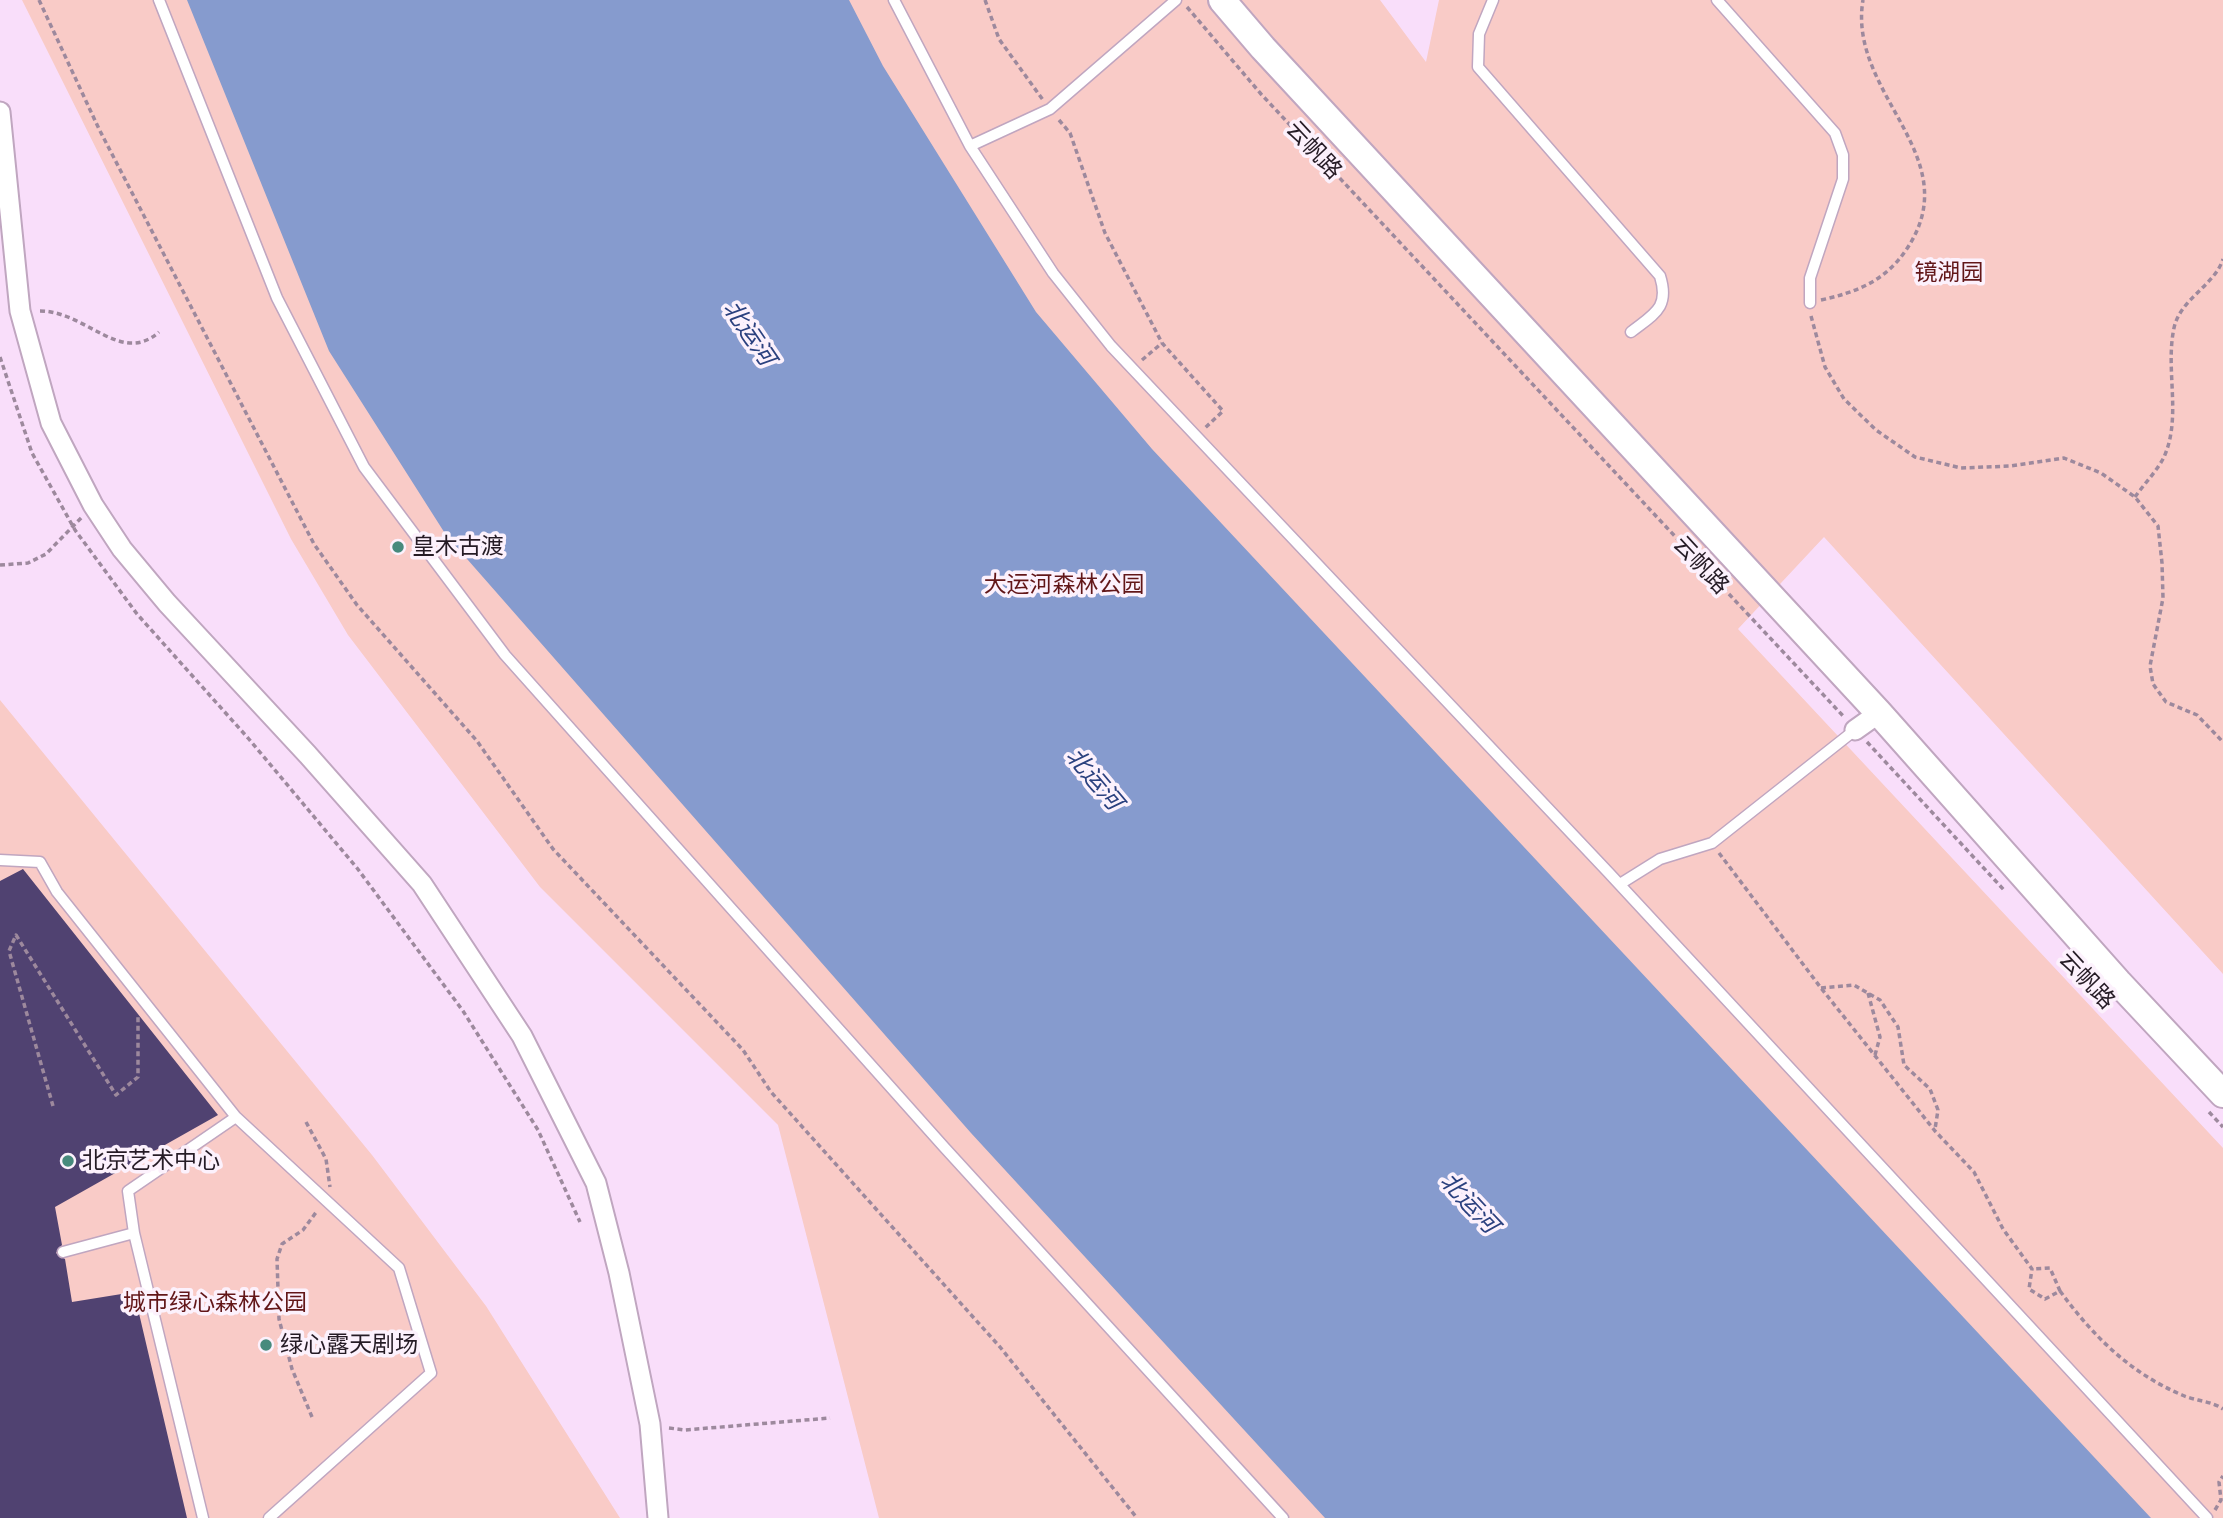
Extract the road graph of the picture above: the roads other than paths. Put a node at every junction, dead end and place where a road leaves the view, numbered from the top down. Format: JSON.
{"nodes":[{"id":1,"x":159,"y":0,"type":"edge"},
{"id":2,"x":894,"y":0,"type":"edge"},
{"id":3,"x":1179,"y":0,"type":"edge"},
{"id":4,"x":1223,"y":0,"type":"edge"},
{"id":5,"x":1493,"y":0,"type":"edge"},
{"id":6,"x":1717,"y":0,"type":"edge"},
{"id":7,"x":0,"y":112,"type":"edge"},
{"id":8,"x":970,"y":146,"type":"junction"},
{"id":9,"x":1810,"y":303,"type":"road end"},
{"id":10,"x":1631,"y":332,"type":"dead end"},
{"id":11,"x":1879,"y":713,"type":"junction"},
{"id":12,"x":1855,"y":730,"type":"joint"},
{"id":13,"x":0,"y":860,"type":"edge"},
{"id":14,"x":1620,"y":884,"type":"junction"},
{"id":15,"x":2214,"y":1100,"type":"edge"},
{"id":16,"x":236,"y":1117,"type":"junction"},
{"id":17,"x":134,"y":1233,"type":"junction"},
{"id":18,"x":63,"y":1252,"type":"dead end"},
{"id":19,"x":203,"y":1518,"type":"edge"},
{"id":20,"x":269,"y":1518,"type":"edge"},
{"id":21,"x":657,"y":1518,"type":"edge"},
{"id":22,"x":1283,"y":1518,"type":"edge"},
{"id":23,"x":2208,"y":1518,"type":"edge"}],
"edges":[{"from":1,"to":22,"type":"lane"},
{"from":2,"to":8,"type":"lane"},
{"from":3,"to":8,"type":"lane"},
{"from":4,"to":11,"type":"street","name":"云帆路"},
{"from":5,"to":10,"type":"lane"},
{"from":6,"to":9,"type":"lane"},
{"from":7,"to":21,"type":"street"},
{"from":8,"to":14,"type":"lane"},
{"from":11,"to":12,"type":"street"},
{"from":11,"to":15,"type":"street","name":"云帆路"},
{"from":12,"to":14,"type":"lane"},
{"from":13,"to":16,"type":"lane"},
{"from":14,"to":23,"type":"lane"},
{"from":16,"to":17,"type":"lane"},
{"from":16,"to":20,"type":"lane"},
{"from":17,"to":18,"type":"lane"},
{"from":17,"to":19,"type":"lane"}]}
